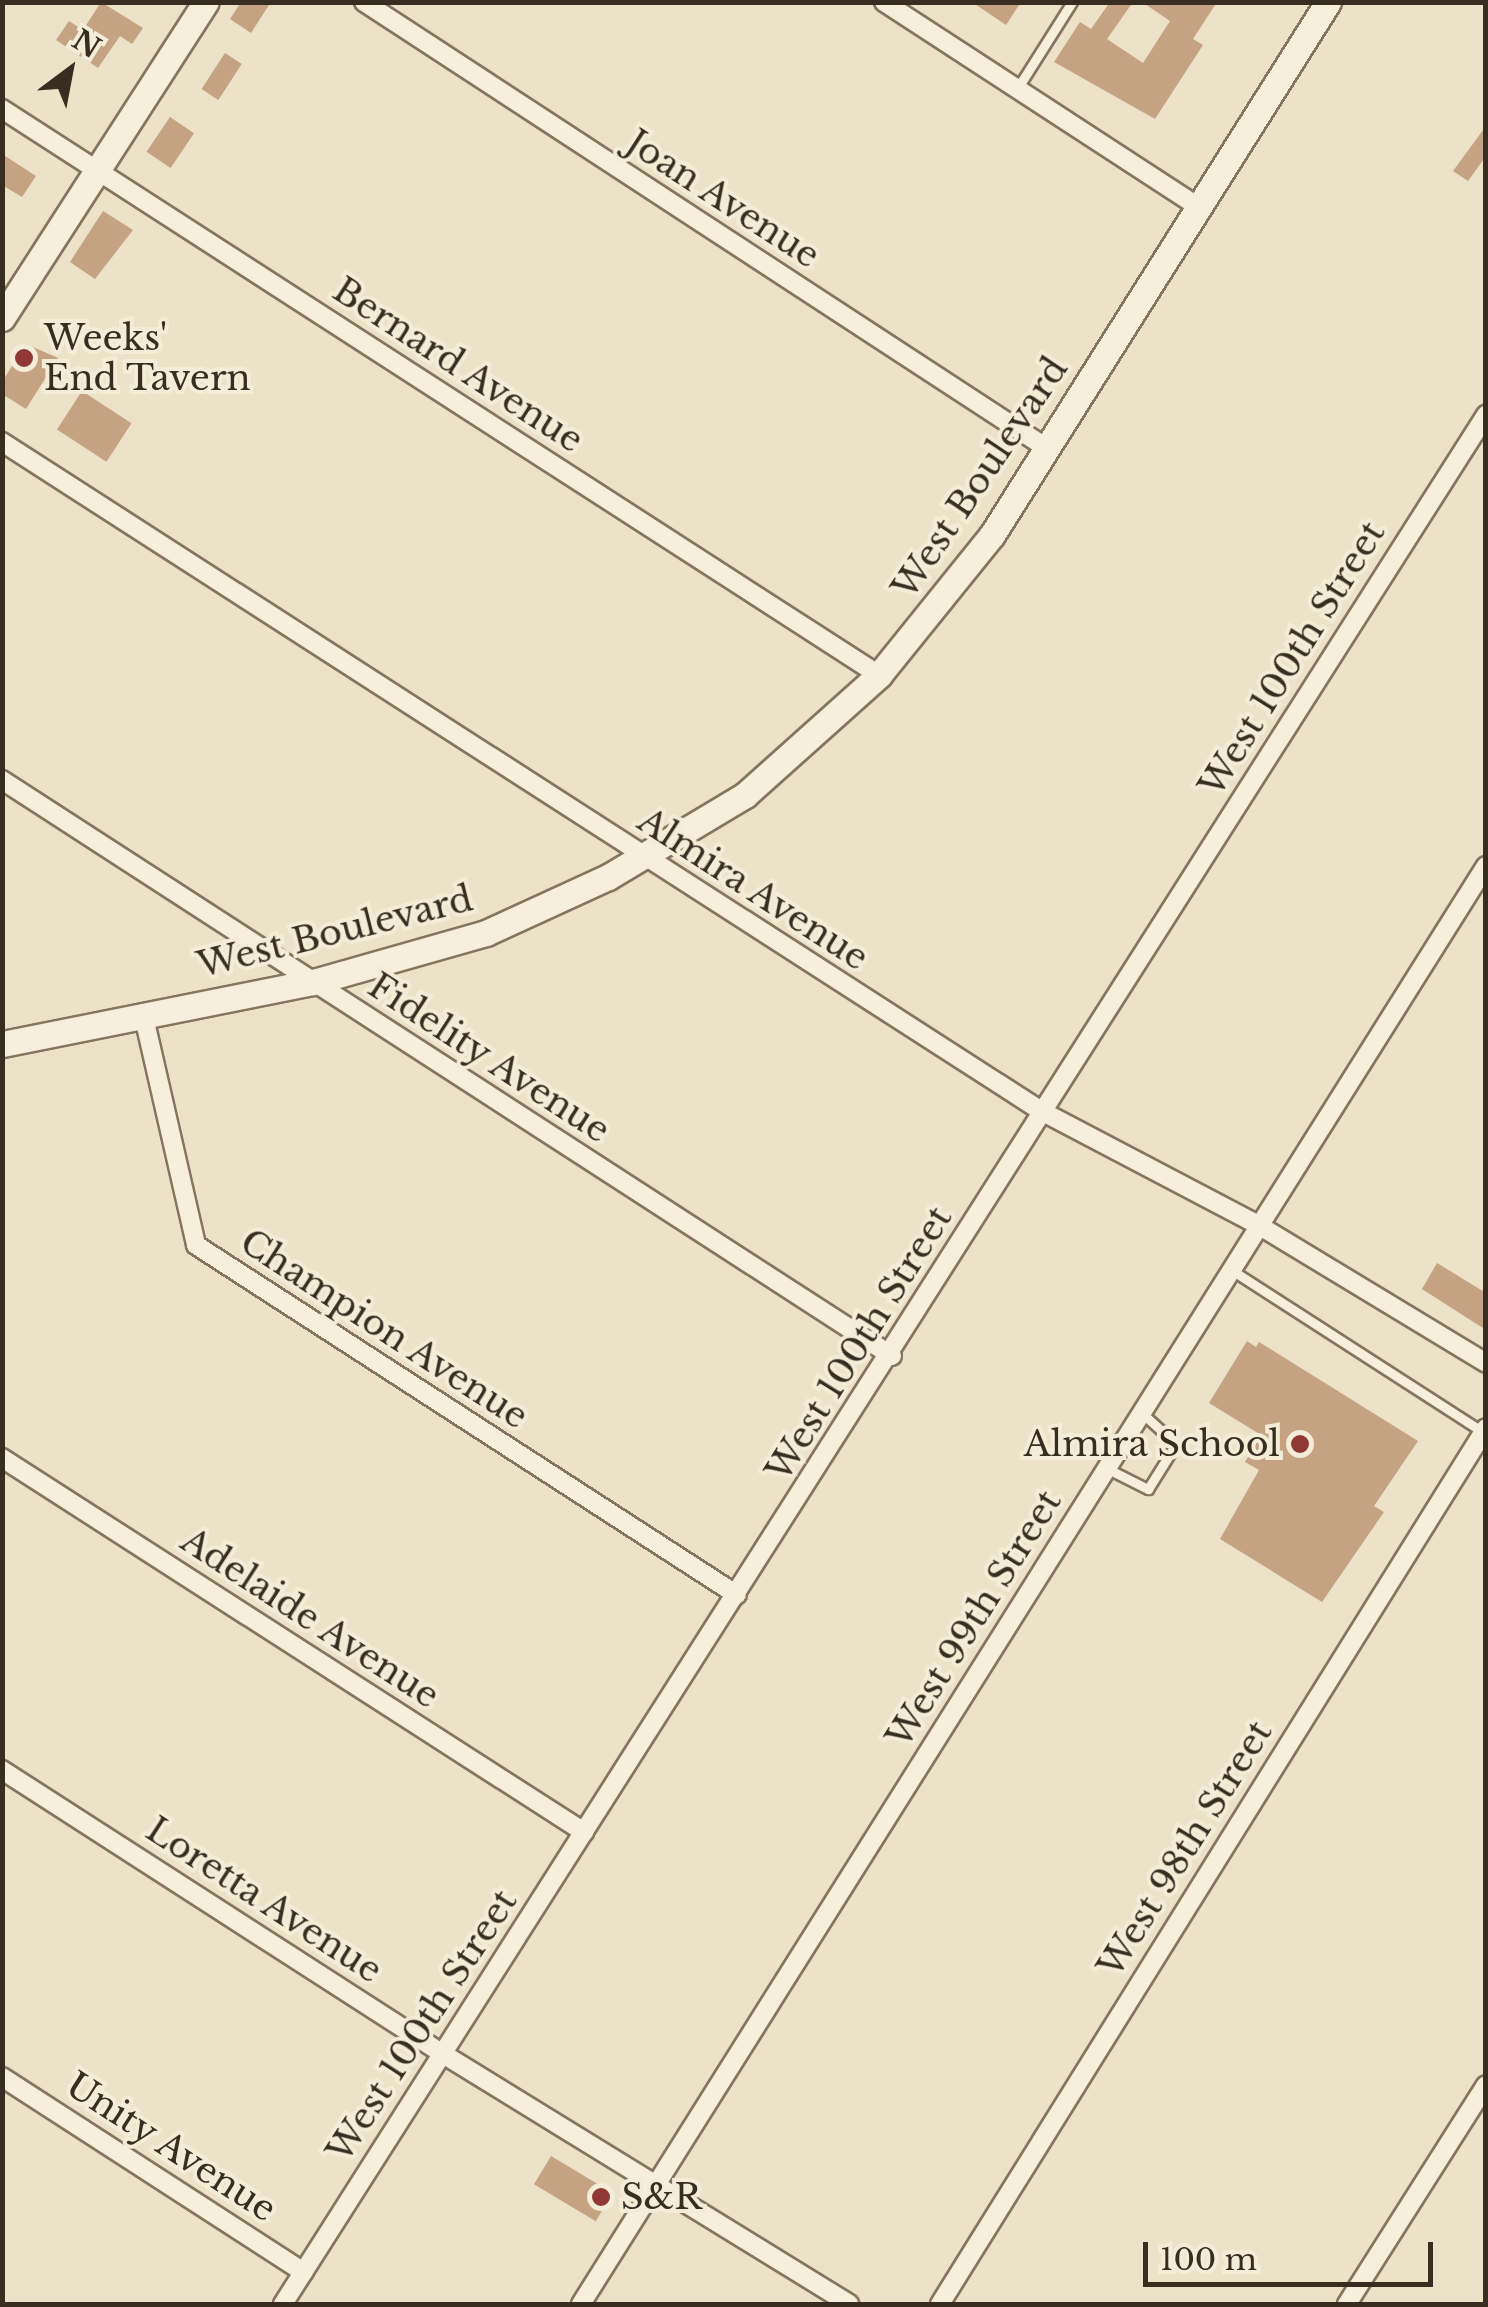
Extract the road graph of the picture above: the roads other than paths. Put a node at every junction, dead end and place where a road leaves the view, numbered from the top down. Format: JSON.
{"nodes":[{"id":1,"x":206,"y":2,"type":"edge"},
{"id":2,"x":364,"y":2,"type":"edge"},
{"id":3,"x":884,"y":2,"type":"edge"},
{"id":4,"x":1072,"y":2,"type":"edge"},
{"id":5,"x":1328,"y":2,"type":"edge"},
{"id":6,"x":1017,"y":89,"type":"junction"},
{"id":7,"x":2,"y":109,"type":"edge"},
{"id":8,"x":98,"y":172,"type":"junction"},
{"id":9,"x":1199,"y":207,"type":"junction"},
{"id":10,"x":2,"y":318,"type":"edge"},
{"id":11,"x":1486,"y":415,"type":"edge"},
{"id":12,"x":2,"y":442,"type":"edge"},
{"id":13,"x":1048,"y":449,"type":"junction"},
{"id":14,"x":879,"y":675,"type":"junction"},
{"id":15,"x":2,"y":780,"type":"edge"},
{"id":16,"x":643,"y":857,"type":"junction"},
{"id":17,"x":1486,"y":866,"type":"edge"},
{"id":18,"x":313,"y":982,"type":"junction"},
{"id":19,"x":142,"y":1013,"type":"junction"},
{"id":20,"x":2,"y":1044,"type":"edge"},
{"id":21,"x":1043,"y":1112,"type":"junction"},
{"id":22,"x":1260,"y":1226,"type":"junction"},
{"id":23,"x":1232,"y":1270,"type":"junction"},
{"id":24,"x":892,"y":1356,"type":"junction"},
{"id":25,"x":1486,"y":1363,"type":"edge"},
{"id":26,"x":1142,"y":1414,"type":"junction"},
{"id":27,"x":1484,"y":1430,"type":"edge"},
{"id":28,"x":2,"y":1458,"type":"edge"},
{"id":29,"x":1108,"y":1469,"type":"junction"},
{"id":30,"x":736,"y":1596,"type":"junction"},
{"id":31,"x":2,"y":1770,"type":"edge"},
{"id":32,"x":584,"y":1832,"type":"junction"},
{"id":33,"x":443,"y":2054,"type":"junction"},
{"id":34,"x":2,"y":2077,"type":"edge"},
{"id":35,"x":1486,"y":2086,"type":"edge"},
{"id":36,"x":656,"y":2184,"type":"junction"},
{"id":37,"x":304,"y":2272,"type":"junction"},
{"id":38,"x":283,"y":2304,"type":"edge"},
{"id":39,"x":581,"y":2304,"type":"edge"},
{"id":40,"x":849,"y":2304,"type":"edge"},
{"id":41,"x":940,"y":2304,"type":"edge"},
{"id":42,"x":1348,"y":2304,"type":"edge"}],
"edges":[{"from":1,"to":8,"type":"street"},
{"from":2,"to":13,"type":"street","name":"Joan Avenue"},
{"from":3,"to":6,"type":"street"},
{"from":4,"to":6,"type":"lane"},
{"from":5,"to":9,"type":"street","name":"West Boulevard"},
{"from":6,"to":9,"type":"street"},
{"from":7,"to":8,"type":"street","name":"Bernard Avenue"},
{"from":8,"to":10,"type":"street"},
{"from":8,"to":14,"type":"street","name":"Bernard Avenue"},
{"from":9,"to":13,"type":"street","name":"West Boulevard"},
{"from":11,"to":21,"type":"street","name":"West 100th Street"},
{"from":12,"to":16,"type":"street","name":"Almira Avenue"},
{"from":13,"to":14,"type":"street","name":"West Boulevard"},
{"from":14,"to":16,"type":"street","name":"West Boulevard"},
{"from":15,"to":18,"type":"street","name":"Fidelity Avenue"},
{"from":16,"to":18,"type":"street","name":"West Boulevard"},
{"from":16,"to":21,"type":"street","name":"Almira Avenue"},
{"from":17,"to":22,"type":"street","name":"West 99th Street"},
{"from":18,"to":19,"type":"street","name":"West Boulevard"},
{"from":18,"to":24,"type":"street","name":"Fidelity Avenue"},
{"from":19,"to":20,"type":"street","name":"West Boulevard"},
{"from":19,"to":30,"type":"street","name":"Champion Avenue"},
{"from":21,"to":22,"type":"street","name":"Almira Avenue"},
{"from":21,"to":24,"type":"street","name":"West 100th Street"},
{"from":22,"to":23,"type":"street","name":"West 99th Street"},
{"from":22,"to":25,"type":"street","name":"Almira Avenue"},
{"from":23,"to":26,"type":"street","name":"West 99th Street"},
{"from":23,"to":27,"type":"lane"},
{"from":24,"to":30,"type":"street","name":"West 100th Street"},
{"from":26,"to":29,"type":"street","name":"West 99th Street"},
{"from":26,"to":29,"type":"lane"},
{"from":27,"to":41,"type":"street","name":"West 98th Street"},
{"from":28,"to":32,"type":"street","name":"Adelaide Avenue"},
{"from":29,"to":36,"type":"street","name":"West 99th Street"},
{"from":30,"to":32,"type":"street","name":"West 100th Street"},
{"from":31,"to":33,"type":"street","name":"Loretta Avenue"},
{"from":32,"to":33,"type":"street","name":"West 100th Street"},
{"from":33,"to":36,"type":"street","name":"Loretta Avenue"},
{"from":33,"to":37,"type":"street","name":"West 100th Street"},
{"from":34,"to":37,"type":"street","name":"Unity Avenue"},
{"from":35,"to":42,"type":"street"},
{"from":36,"to":39,"type":"street","name":"West 99th Street"},
{"from":36,"to":40,"type":"street","name":"Loretta Avenue"},
{"from":37,"to":38,"type":"street","name":"West 100th Street"}]}
